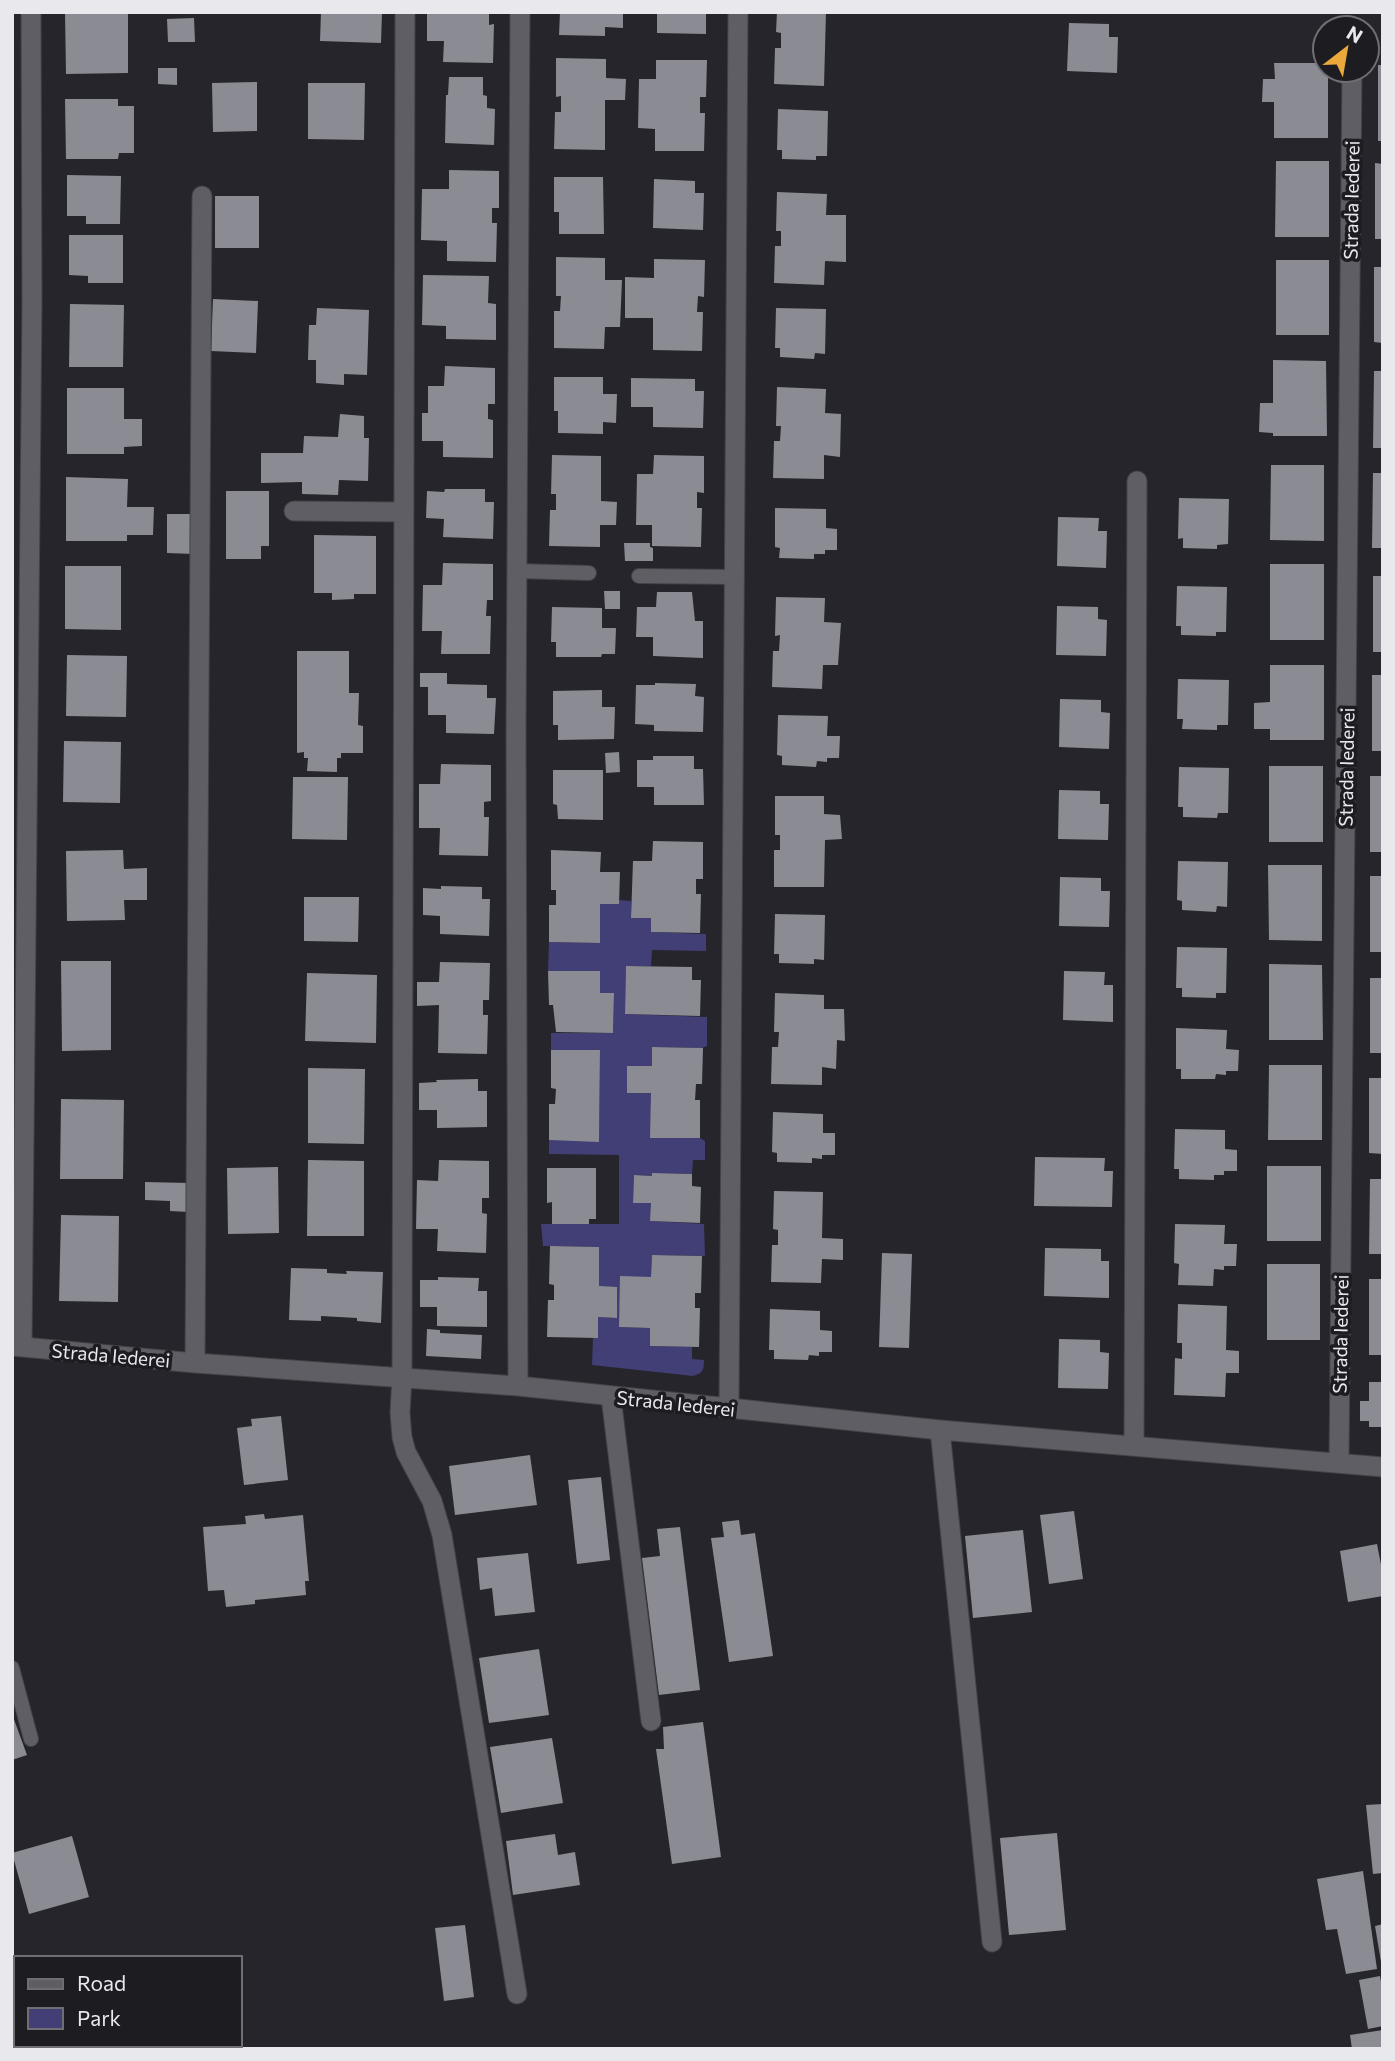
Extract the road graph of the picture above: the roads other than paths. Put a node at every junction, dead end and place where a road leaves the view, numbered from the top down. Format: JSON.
{"nodes":[{"id":1,"x":30,"y":12,"type":"edge"},
{"id":2,"x":405,"y":12,"type":"edge"},
{"id":3,"x":520,"y":12,"type":"edge"},
{"id":4,"x":738,"y":12,"type":"edge"},
{"id":5,"x":1352,"y":84,"type":"edge"},
{"id":6,"x":202,"y":196,"type":"dead end"},
{"id":7,"x":1137,"y":481,"type":"dead end"},
{"id":8,"x":294,"y":511,"type":"dead end"},
{"id":9,"x":404,"y":512,"type":"junction"},
{"id":10,"x":517,"y":571,"type":"junction"},
{"id":11,"x":589,"y":573,"type":"dead end"},
{"id":12,"x":639,"y":576,"type":"dead end"},
{"id":13,"x":734,"y":577,"type":"junction"},
{"id":14,"x":17,"y":1346,"type":"edge"},
{"id":15,"x":195,"y":1363,"type":"junction"},
{"id":16,"x":402,"y":1376,"type":"junction"},
{"id":17,"x":517,"y":1386,"type":"junction"},
{"id":18,"x":611,"y":1397,"type":"junction"},
{"id":19,"x":729,"y":1409,"type":"junction"},
{"id":20,"x":940,"y":1430,"type":"junction"},
{"id":21,"x":1134,"y":1446,"type":"junction"},
{"id":22,"x":1339,"y":1463,"type":"junction"},
{"id":23,"x":1383,"y":1467,"type":"edge"},
{"id":24,"x":12,"y":1668,"type":"edge"},
{"id":25,"x":651,"y":1721,"type":"dead end"},
{"id":26,"x":31,"y":1739,"type":"dead end"},
{"id":27,"x":992,"y":1942,"type":"dead end"},
{"id":28,"x":517,"y":1994,"type":"dead end"}],
"edges":[{"from":1,"to":14,"type":"street"},
{"from":2,"to":9,"type":"street"},
{"from":3,"to":10,"type":"street"},
{"from":4,"to":13,"type":"street"},
{"from":5,"to":22,"type":"street","name":"Strada Iederei"},
{"from":6,"to":15,"type":"street"},
{"from":7,"to":21,"type":"street"},
{"from":8,"to":9,"type":"street"},
{"from":9,"to":16,"type":"street"},
{"from":10,"to":11,"type":"lane"},
{"from":10,"to":17,"type":"street"},
{"from":12,"to":13,"type":"lane"},
{"from":13,"to":19,"type":"street"},
{"from":14,"to":15,"type":"street","name":"Strada Iederei"},
{"from":15,"to":16,"type":"street","name":"Strada Iederei"},
{"from":16,"to":17,"type":"street","name":"Strada Iederei"},
{"from":16,"to":28,"type":"street"},
{"from":17,"to":18,"type":"street","name":"Strada Iederei"},
{"from":18,"to":19,"type":"street","name":"Strada Iederei"},
{"from":18,"to":25,"type":"street"},
{"from":19,"to":20,"type":"street","name":"Strada Iederei"},
{"from":20,"to":21,"type":"street","name":"Strada Iederei"},
{"from":20,"to":27,"type":"street"},
{"from":21,"to":22,"type":"street","name":"Strada Iederei"},
{"from":22,"to":23,"type":"street","name":"Strada Iederei"},
{"from":24,"to":26,"type":"lane"}]}
